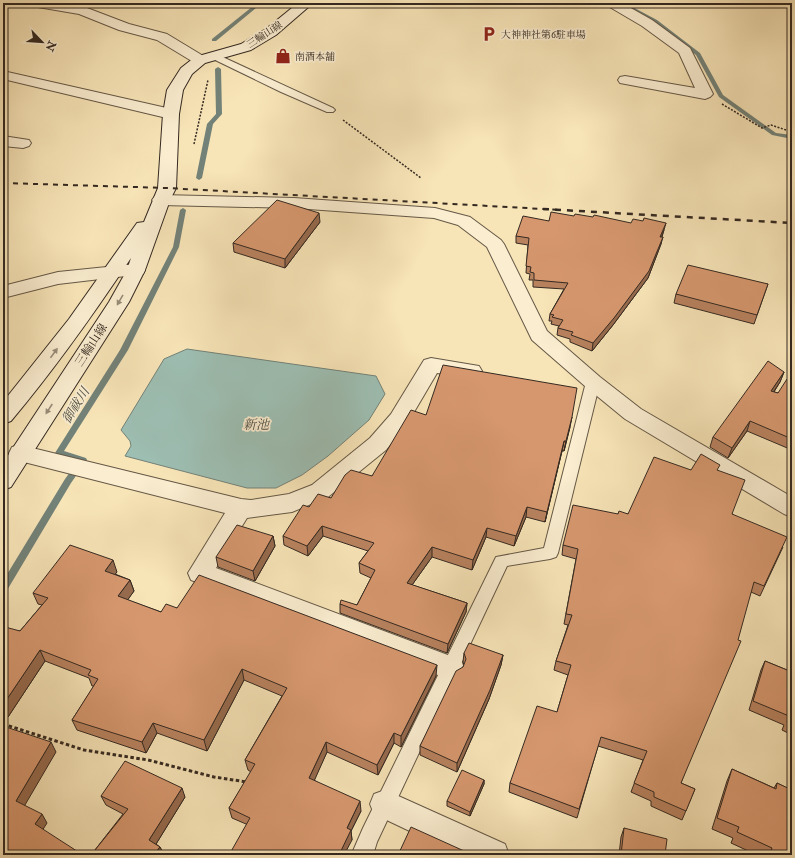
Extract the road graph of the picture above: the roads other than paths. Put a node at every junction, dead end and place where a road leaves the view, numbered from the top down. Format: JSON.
{"nodes":[{"id":1,"x":38,"y":3,"type":"edge"},
{"id":2,"x":306,"y":3,"type":"edge"},
{"id":3,"x":613,"y":3,"type":"edge"},
{"id":4,"x":214,"y":56,"type":"junction"},
{"id":5,"x":200,"y":60,"type":"junction"},
{"id":6,"x":3,"y":75,"type":"edge"},
{"id":7,"x":625,"y":80,"type":"dead end"},
{"id":8,"x":330,"y":110,"type":"road end"},
{"id":9,"x":171,"y":114,"type":"junction"},
{"id":10,"x":3,"y":141,"type":"edge"},
{"id":11,"x":23,"y":143,"type":"dead end"},
{"id":12,"x":161,"y":200,"type":"junction"},
{"id":13,"x":136,"y":270,"type":"junction"},
{"id":14,"x":113,"y":272,"type":"junction"},
{"id":15,"x":3,"y":292,"type":"edge"},
{"id":16,"x":493,"y":375,"type":"edge"},
{"id":17,"x":591,"y":387,"type":"junction"},
{"id":18,"x":567,"y":388,"type":"edge"},
{"id":19,"x":3,"y":416,"type":"edge"},
{"id":20,"x":20,"y":453,"type":"junction"},
{"id":21,"x":3,"y":480,"type":"edge"},
{"id":22,"x":241,"y":508,"type":"junction"},
{"id":23,"x":792,"y":508,"type":"edge"},
{"id":24,"x":450,"y":668,"type":"junction"},
{"id":25,"x":385,"y":804,"type":"junction"},
{"id":26,"x":363,"y":855,"type":"edge"},
{"id":27,"x":494,"y":855,"type":"edge"}],
"edges":[{"from":1,"to":5,"type":"street"},
{"from":2,"to":4,"type":"street","name":"三輪山線"},
{"from":3,"to":7,"type":"street"},
{"from":4,"to":5,"type":"street","name":"三輪山線"},
{"from":4,"to":8,"type":"lane"},
{"from":5,"to":9,"type":"street","name":"三輪山線"},
{"from":6,"to":9,"type":"street"},
{"from":9,"to":12,"type":"street","name":"三輪山線"},
{"from":10,"to":11,"type":"street"},
{"from":12,"to":13,"type":"street","name":"三輪山線"},
{"from":12,"to":14,"type":"street","name":"三輪山線"},
{"from":12,"to":17,"type":"street"},
{"from":13,"to":14,"type":"street"},
{"from":13,"to":20,"type":"street","name":"三輪山線","one_way":true},
{"from":14,"to":15,"type":"street"},
{"from":19,"to":14,"type":"street","name":"三輪山線","one_way":true},
{"from":16,"to":22,"type":"street"},
{"from":17,"to":18,"type":"street"},
{"from":17,"to":23,"type":"street"},
{"from":17,"to":24,"type":"lane"},
{"from":20,"to":21,"type":"street","name":"三輪山線"},
{"from":20,"to":22,"type":"street"},
{"from":22,"to":24,"type":"street"},
{"from":24,"to":25,"type":"lane"},
{"from":25,"to":26,"type":"lane"},
{"from":25,"to":27,"type":"street"}]}
